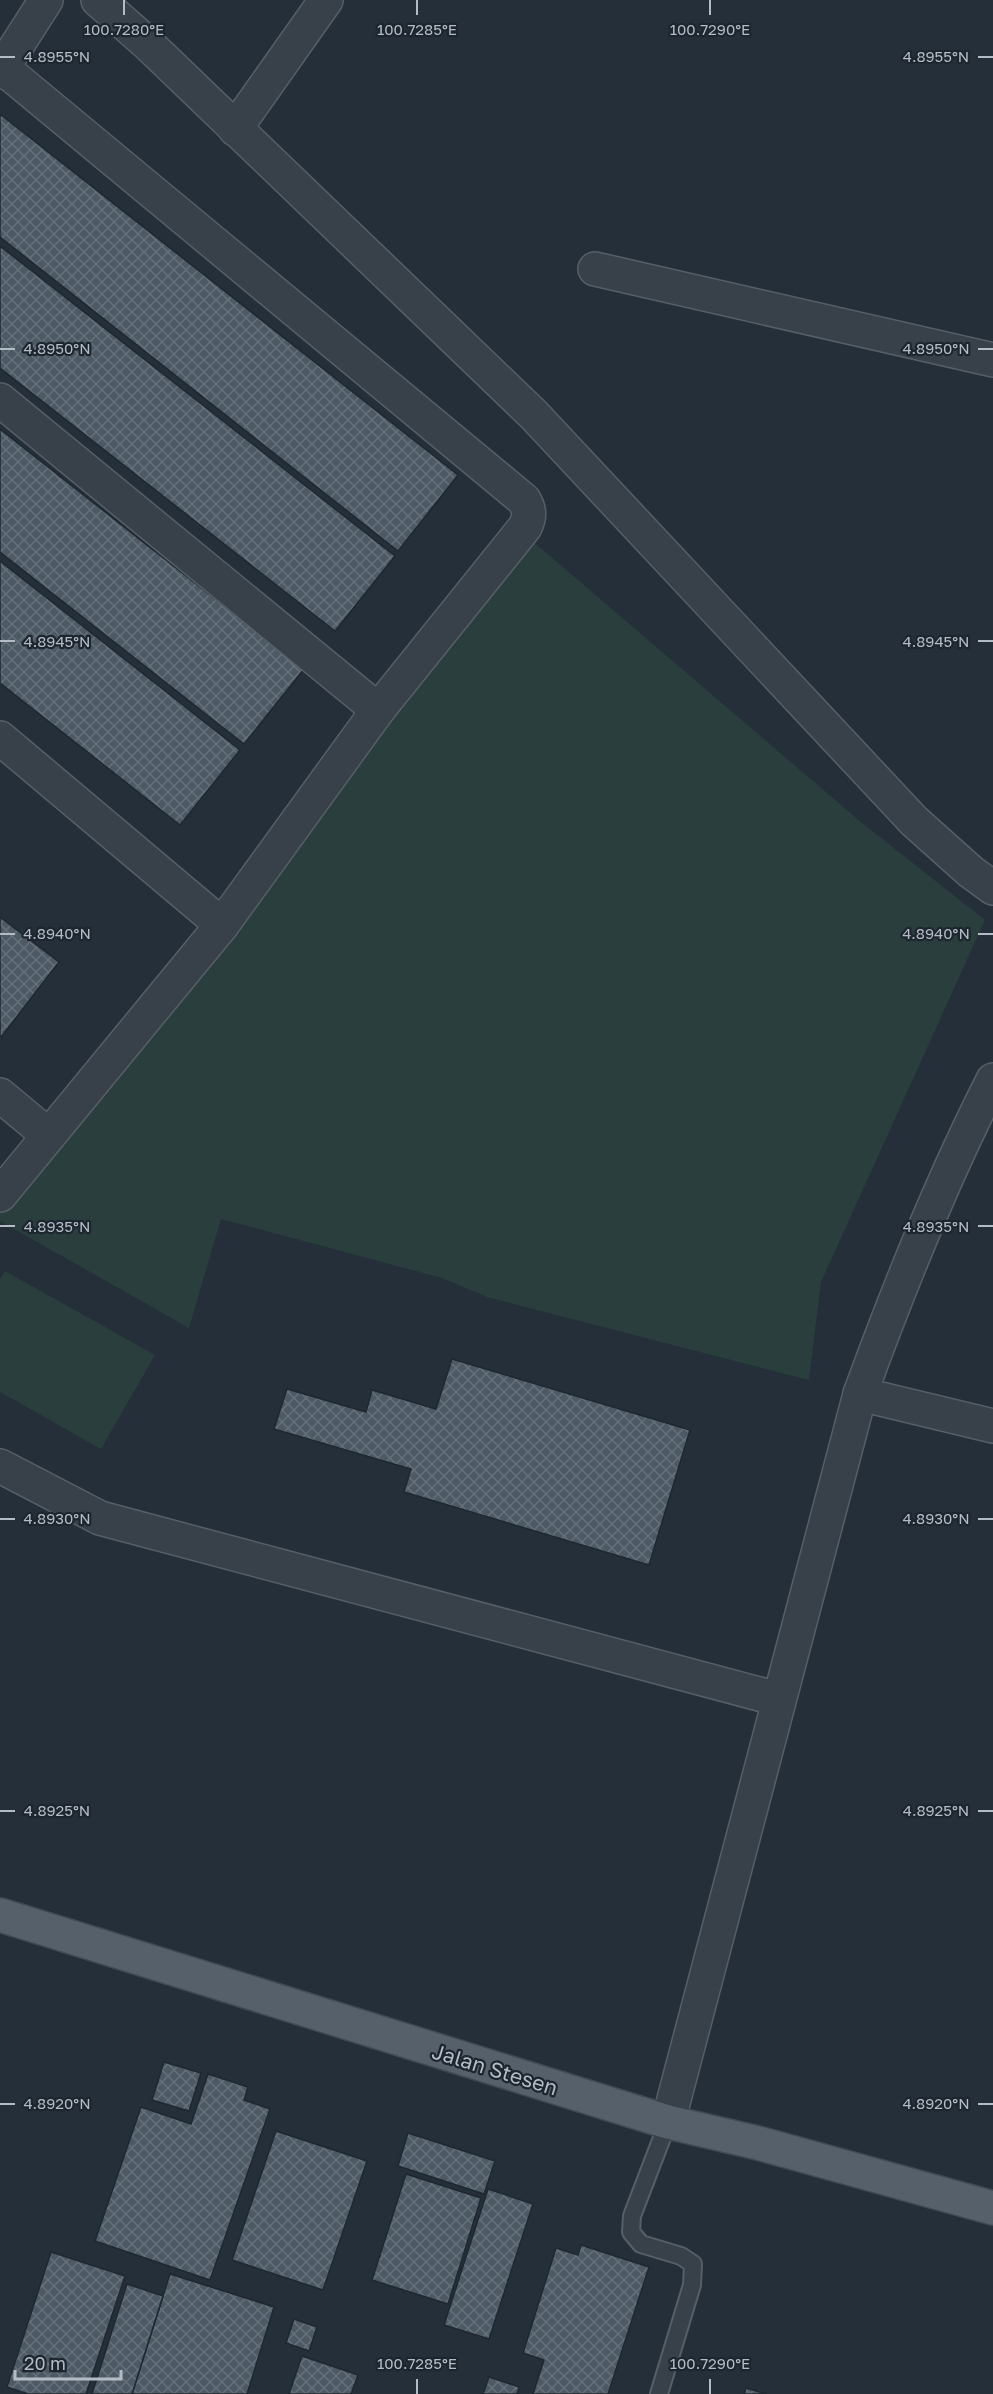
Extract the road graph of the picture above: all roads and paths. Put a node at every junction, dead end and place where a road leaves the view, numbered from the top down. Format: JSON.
{"nodes":[{"id":1,"x":46,"y":0,"type":"edge"},
{"id":2,"x":98,"y":0,"type":"edge"},
{"id":3,"x":326,"y":0,"type":"edge"},
{"id":4,"x":1,"y":70,"type":"edge"},
{"id":5,"x":235,"y":129,"type":"junction"},
{"id":6,"x":595,"y":269,"type":"dead end"},
{"id":7,"x":993,"y":360,"type":"edge"},
{"id":8,"x":0,"y":400,"type":"edge"},
{"id":9,"x":378,"y":710,"type":"junction"},
{"id":10,"x":0,"y":738,"type":"edge"},
{"id":11,"x":993,"y":888,"type":"edge"},
{"id":12,"x":222,"y":925,"type":"junction"},
{"id":13,"x":993,"y":1080,"type":"edge"},
{"id":14,"x":0,"y":1095,"type":"edge"},
{"id":15,"x":48,"y":1135,"type":"junction"},
{"id":16,"x":0,"y":1195,"type":"edge"},
{"id":17,"x":860,"y":1394,"type":"junction"},
{"id":18,"x":993,"y":1426,"type":"edge"},
{"id":19,"x":0,"y":1466,"type":"edge"},
{"id":20,"x":778,"y":1699,"type":"junction"},
{"id":21,"x":0,"y":1915,"type":"edge"},
{"id":22,"x":668,"y":2122,"type":"junction"},
{"id":23,"x":993,"y":2208,"type":"edge"},
{"id":24,"x":659,"y":2394,"type":"edge"}],
"edges":[{"from":1,"to":4,"type":"street"},
{"from":2,"to":5,"type":"street"},
{"from":3,"to":5,"type":"street"},
{"from":4,"to":9,"type":"street"},
{"from":5,"to":11,"type":"street"},
{"from":6,"to":7,"type":"street"},
{"from":8,"to":9,"type":"street"},
{"from":9,"to":12,"type":"street"},
{"from":10,"to":12,"type":"street"},
{"from":12,"to":15,"type":"street"},
{"from":13,"to":17,"type":"street"},
{"from":14,"to":15,"type":"street"},
{"from":15,"to":16,"type":"street"},
{"from":17,"to":18,"type":"street"},
{"from":17,"to":20,"type":"street"},
{"from":19,"to":20,"type":"street"},
{"from":20,"to":22,"type":"street"},
{"from":21,"to":22,"type":"main road","name":"Jalan Stesen"},
{"from":22,"to":23,"type":"main road","name":"Jalan Stesen"},
{"from":22,"to":24,"type":"lane"}]}
